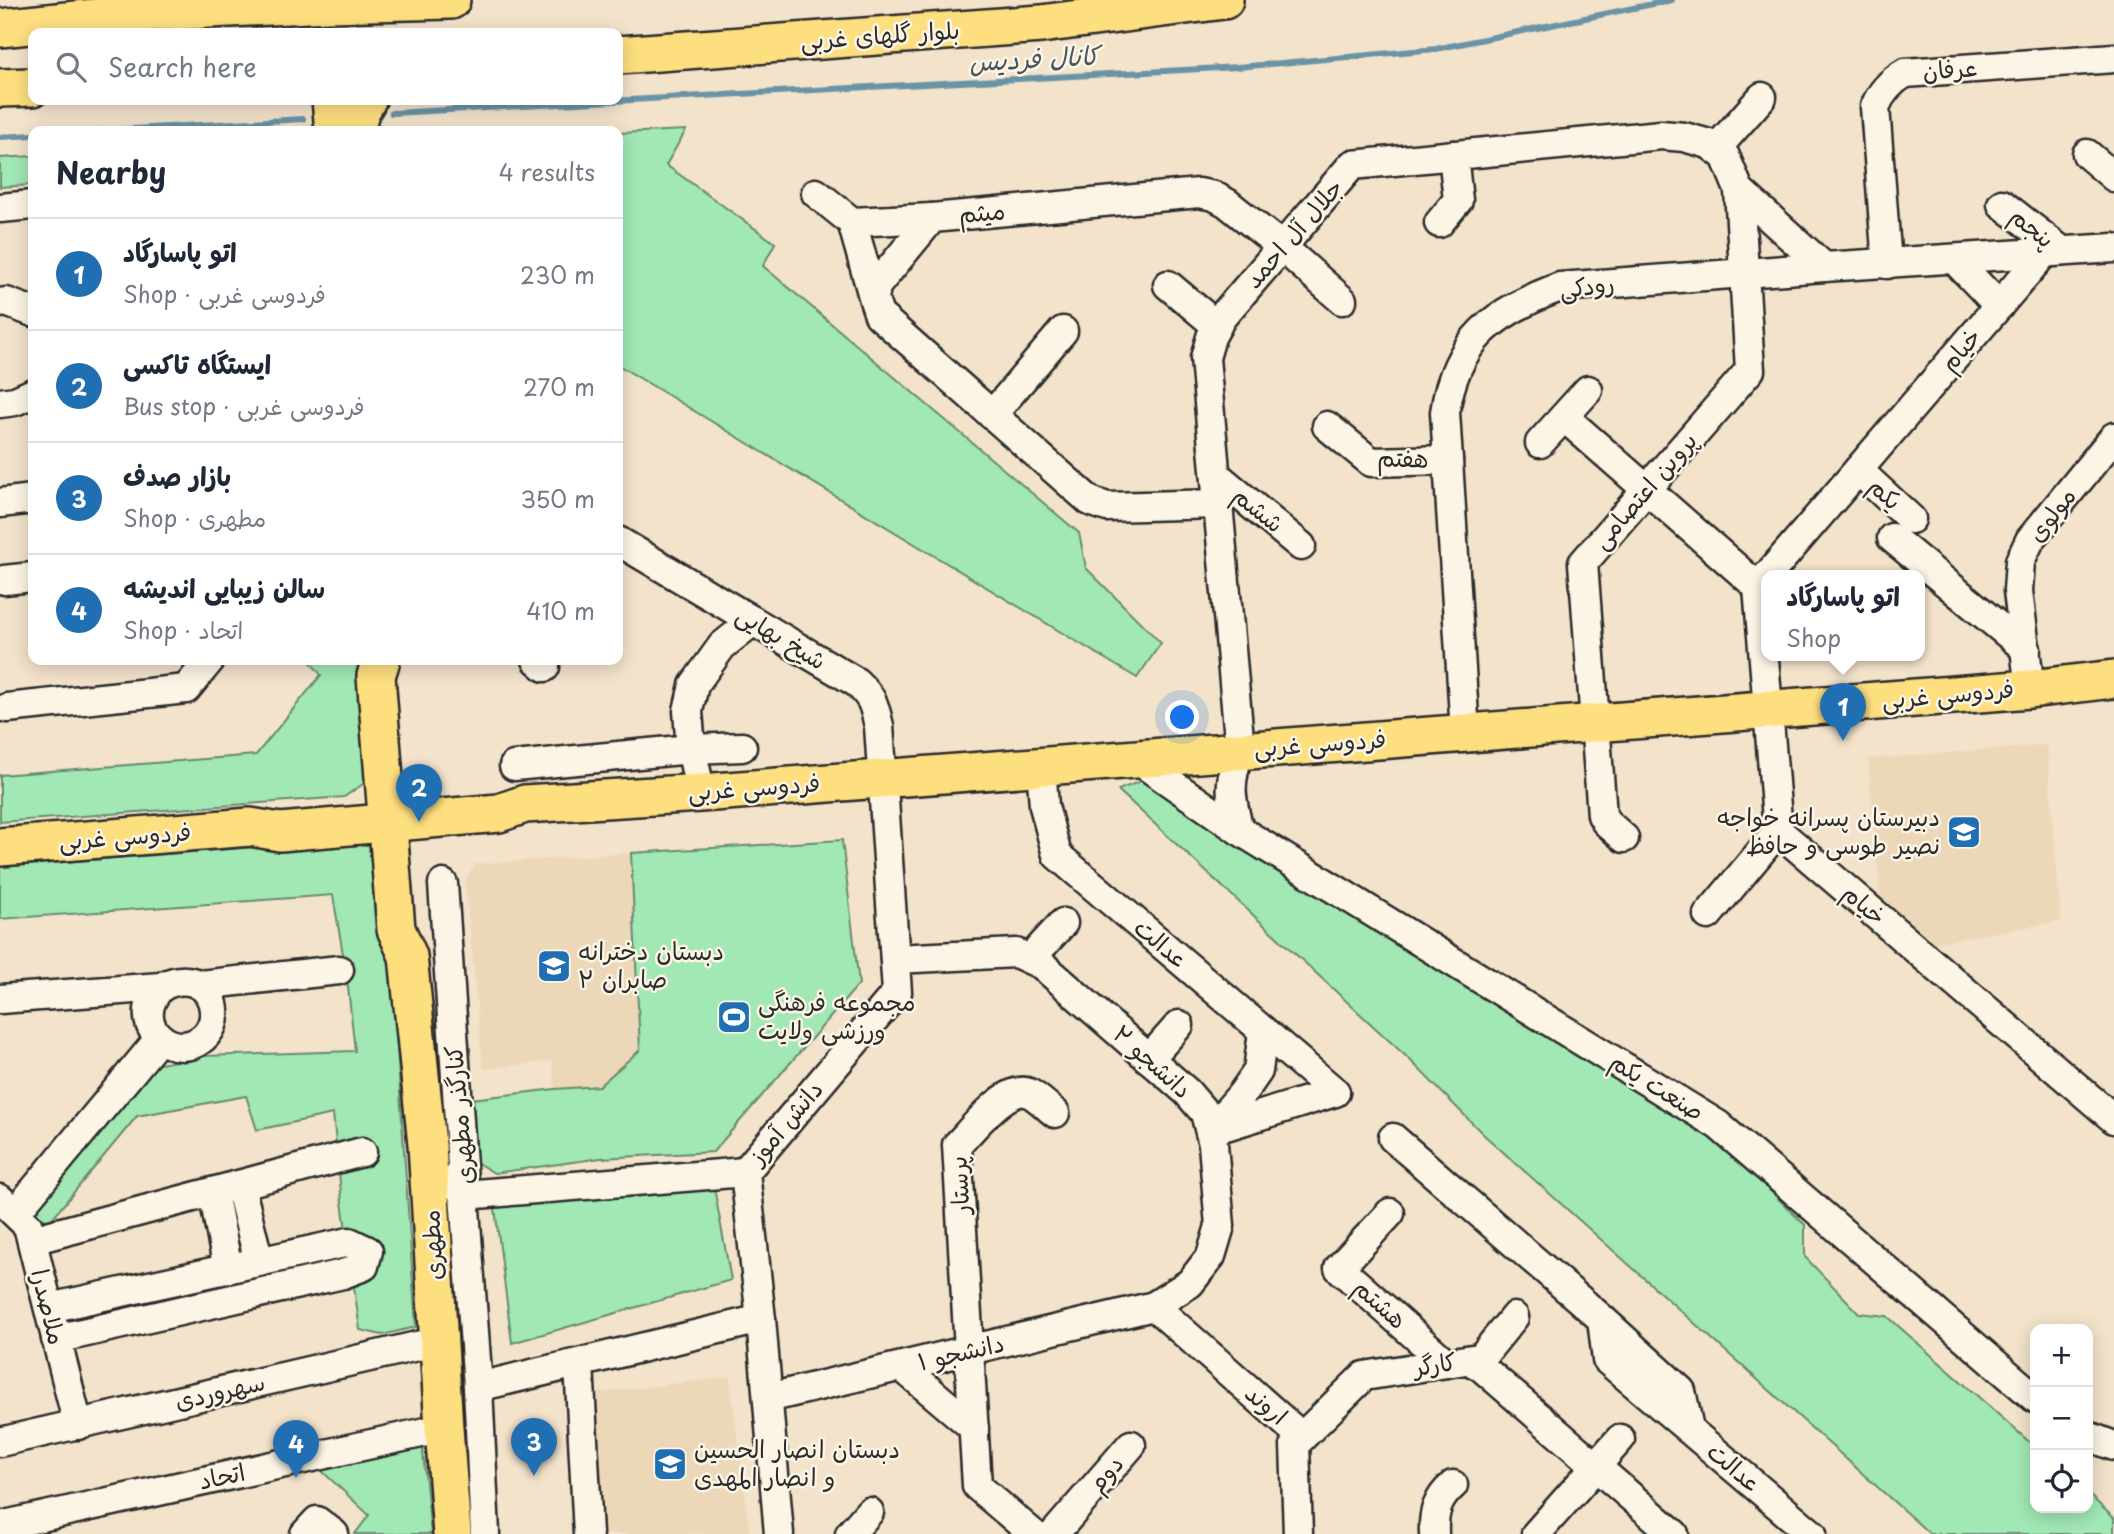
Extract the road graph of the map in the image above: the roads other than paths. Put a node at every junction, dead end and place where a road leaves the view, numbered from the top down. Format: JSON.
{"nodes":[{"id":1,"x":60,"y":0,"type":"edge"},
{"id":2,"x":450,"y":0,"type":"edge"},
{"id":3,"x":1224,"y":0,"type":"edge"},
{"id":4,"x":149,"y":6,"type":"edge"},
{"id":5,"x":337,"y":14,"type":"edge"},
{"id":6,"x":10,"y":27,"type":"edge"},
{"id":7,"x":623,"y":55,"type":"edge"},
{"id":8,"x":2114,"y":58,"type":"edge"},
{"id":9,"x":28,"y":87,"type":"edge"},
{"id":10,"x":0,"y":88,"type":"edge"},
{"id":11,"x":1762,"y":97,"type":"dead end"},
{"id":12,"x":331,"y":105,"type":"edge"},
{"id":13,"x":352,"y":105,"type":"edge"},
{"id":14,"x":364,"y":105,"type":"edge"},
{"id":15,"x":334,"y":126,"type":"edge"},
{"id":16,"x":355,"y":126,"type":"edge"},
{"id":17,"x":356,"y":126,"type":"edge"},
{"id":18,"x":1716,"y":149,"type":"junction"},
{"id":19,"x":2087,"y":154,"type":"dead end"},
{"id":20,"x":1453,"y":155,"type":"junction"},
{"id":21,"x":2114,"y":177,"type":"edge"},
{"id":22,"x":1739,"y":190,"type":"junction"},
{"id":23,"x":816,"y":193,"type":"dead end"},
{"id":24,"x":2002,"y":204,"type":"dead end"},
{"id":25,"x":28,"y":205,"type":"edge"},
{"id":26,"x":0,"y":208,"type":"edge"},
{"id":27,"x":932,"y":218,"type":"junction"},
{"id":28,"x":852,"y":222,"type":"junction"},
{"id":29,"x":1439,"y":223,"type":"dead end"},
{"id":30,"x":1282,"y":247,"type":"junction"},
{"id":31,"x":2114,"y":247,"type":"edge"},
{"id":32,"x":2053,"y":252,"type":"junction"},
{"id":33,"x":1954,"y":259,"type":"junction"},
{"id":34,"x":1887,"y":264,"type":"junction"},
{"id":35,"x":1824,"y":267,"type":"junction"},
{"id":36,"x":1744,"y":274,"type":"junction"},
{"id":37,"x":1168,"y":285,"type":"dead end"},
{"id":38,"x":874,"y":300,"type":"junction"},
{"id":39,"x":1342,"y":300,"type":"dead end"},
{"id":40,"x":0,"y":303,"type":"edge"},
{"id":41,"x":1999,"y":306,"type":"junction"},
{"id":42,"x":28,"y":310,"type":"edge"},
{"id":43,"x":1217,"y":327,"type":"junction"},
{"id":44,"x":1063,"y":331,"type":"dead end"},
{"id":45,"x":1588,"y":390,"type":"dead end"},
{"id":46,"x":28,"y":395,"type":"edge"},
{"id":47,"x":0,"y":403,"type":"edge"},
{"id":48,"x":992,"y":415,"type":"junction"},
{"id":49,"x":1564,"y":417,"type":"junction"},
{"id":50,"x":1328,"y":426,"type":"dead end"},
{"id":51,"x":1540,"y":443,"type":"dead end"},
{"id":52,"x":2110,"y":450,"type":"edge"},
{"id":53,"x":1448,"y":460,"type":"junction"},
{"id":54,"x":1858,"y":470,"type":"junction"},
{"id":55,"x":1216,"y":475,"type":"junction"},
{"id":56,"x":1646,"y":490,"type":"junction"},
{"id":57,"x":28,"y":499,"type":"edge"},
{"id":58,"x":0,"y":502,"type":"edge"},
{"id":59,"x":1218,"y":504,"type":"junction"},
{"id":60,"x":1301,"y":546,"type":"dead end"},
{"id":61,"x":623,"y":553,"type":"edge"},
{"id":62,"x":1773,"y":570,"type":"edge"},
{"id":63,"x":28,"y":578,"type":"edge"},
{"id":64,"x":1761,"y":578,"type":"edge"},
{"id":65,"x":4,"y":580,"type":"dead end"},
{"id":66,"x":753,"y":621,"type":"junction"},
{"id":67,"x":2026,"y":649,"type":"junction"},
{"id":68,"x":1767,"y":661,"type":"edge"},
{"id":69,"x":206,"y":665,"type":"edge"},
{"id":70,"x":379,"y":665,"type":"edge"},
{"id":71,"x":392,"y":665,"type":"edge"},
{"id":72,"x":2114,"y":679,"type":"edge"},
{"id":73,"x":2045,"y":687,"type":"junction"},
{"id":74,"x":2114,"y":697,"type":"edge"},
{"id":75,"x":7,"y":708,"type":"dead end"},
{"id":76,"x":1769,"y":709,"type":"junction"},
{"id":77,"x":1594,"y":723,"type":"junction"},
{"id":78,"x":1465,"y":733,"type":"junction"},
{"id":79,"x":742,"y":747,"type":"dead end"},
{"id":80,"x":691,"y":749,"type":"junction"},
{"id":81,"x":1240,"y":750,"type":"junction"},
{"id":82,"x":1135,"y":758,"type":"junction"},
{"id":83,"x":1041,"y":765,"type":"junction"},
{"id":84,"x":514,"y":766,"type":"dead end"},
{"id":85,"x":883,"y":778,"type":"junction"},
{"id":86,"x":701,"y":793,"type":"junction"},
{"id":87,"x":399,"y":813,"type":"junction"},
{"id":88,"x":1239,"y":830,"type":"junction"},
{"id":89,"x":1778,"y":831,"type":"junction"},
{"id":90,"x":1624,"y":838,"type":"dead end"},
{"id":91,"x":0,"y":847,"type":"edge"},
{"id":92,"x":443,"y":884,"type":"dead end"},
{"id":93,"x":1708,"y":915,"type":"dead end"},
{"id":94,"x":1063,"y":923,"type":"dead end"},
{"id":95,"x":895,"y":959,"type":"junction"},
{"id":96,"x":1030,"y":959,"type":"junction"},
{"id":97,"x":340,"y":970,"type":"dead end"},
{"id":98,"x":200,"y":985,"type":"junction"},
{"id":99,"x":161,"y":986,"type":"junction"},
{"id":100,"x":0,"y":999,"type":"edge"},
{"id":101,"x":1179,"y":1025,"type":"dead end"},
{"id":102,"x":1264,"y":1031,"type":"junction"},
{"id":103,"x":160,"y":1038,"type":"junction"},
{"id":104,"x":1149,"y":1059,"type":"junction"},
{"id":105,"x":1055,"y":1113,"type":"dead end"},
{"id":106,"x":2114,"y":1119,"type":"edge"},
{"id":107,"x":1210,"y":1131,"type":"junction"},
{"id":108,"x":1393,"y":1138,"type":"dead end"},
{"id":109,"x":427,"y":1145,"type":"junction"},
{"id":110,"x":362,"y":1152,"type":"dead end"},
{"id":111,"x":745,"y":1172,"type":"junction"},
{"id":112,"x":240,"y":1185,"type":"junction"},
{"id":113,"x":213,"y":1192,"type":"junction"},
{"id":114,"x":464,"y":1195,"type":"junction"},
{"id":115,"x":8,"y":1206,"type":"edge"},
{"id":116,"x":1390,"y":1213,"type":"dead end"},
{"id":117,"x":32,"y":1240,"type":"junction"},
{"id":118,"x":259,"y":1262,"type":"junction"},
{"id":119,"x":228,"y":1269,"type":"junction"},
{"id":120,"x":1154,"y":1306,"type":"junction"},
{"id":121,"x":49,"y":1308,"type":"junction"},
{"id":122,"x":1514,"y":1317,"type":"dead end"},
{"id":123,"x":761,"y":1320,"type":"junction"},
{"id":124,"x":56,"y":1339,"type":"junction"},
{"id":125,"x":439,"y":1341,"type":"junction"},
{"id":126,"x":970,"y":1351,"type":"junction"},
{"id":127,"x":1446,"y":1363,"type":"junction"},
{"id":128,"x":579,"y":1364,"type":"junction"},
{"id":129,"x":1476,"y":1364,"type":"junction"},
{"id":130,"x":902,"y":1367,"type":"junction"},
{"id":131,"x":478,"y":1387,"type":"junction"},
{"id":132,"x":2030,"y":1394,"type":"edge"},
{"id":133,"x":768,"y":1398,"type":"junction"},
{"id":134,"x":78,"y":1425,"type":"junction"},
{"id":135,"x":444,"y":1428,"type":"junction"},
{"id":136,"x":974,"y":1428,"type":"junction"},
{"id":137,"x":1302,"y":1437,"type":"junction"},
{"id":138,"x":2093,"y":1438,"type":"edge"},
{"id":139,"x":1620,"y":1439,"type":"dead end"},
{"id":140,"x":0,"y":1443,"type":"edge"},
{"id":141,"x":1131,"y":1445,"type":"dead end"},
{"id":142,"x":2114,"y":1446,"type":"edge"},
{"id":143,"x":1595,"y":1466,"type":"junction"},
{"id":144,"x":1453,"y":1485,"type":"dead end"},
{"id":145,"x":869,"y":1512,"type":"dead end"},
{"id":146,"x":0,"y":1526,"type":"edge"},
{"id":147,"x":305,"y":1534,"type":"edge"},
{"id":148,"x":334,"y":1534,"type":"edge"},
{"id":149,"x":452,"y":1534,"type":"edge"},
{"id":150,"x":485,"y":1534,"type":"edge"},
{"id":151,"x":588,"y":1534,"type":"edge"},
{"id":152,"x":779,"y":1534,"type":"edge"},
{"id":153,"x":850,"y":1534,"type":"edge"},
{"id":154,"x":1033,"y":1534,"type":"edge"},
{"id":155,"x":1054,"y":1534,"type":"edge"},
{"id":156,"x":1298,"y":1534,"type":"edge"},
{"id":157,"x":1434,"y":1534,"type":"edge"},
{"id":158,"x":1536,"y":1534,"type":"edge"},
{"id":159,"x":1674,"y":1534,"type":"edge"},
{"id":160,"x":1812,"y":1534,"type":"edge"}],
"edges":[{"from":1,"to":6,"type":"street"},
{"from":2,"to":5,"type":"main road"},
{"from":3,"to":7,"type":"main road","name":"بلوار گلهای غربی"},
{"from":4,"to":5,"type":"main road"},
{"from":4,"to":6,"type":"main road"},
{"from":8,"to":34,"type":"street","name":"عرفان"},
{"from":9,"to":10,"type":"main road"},
{"from":11,"to":18,"type":"street"},
{"from":12,"to":15,"type":"main road"},
{"from":13,"to":16,"type":"main road"},
{"from":14,"to":17,"type":"main road"},
{"from":18,"to":20,"type":"street","name":"جلال آل احمد"},
{"from":18,"to":22,"type":"street"},
{"from":19,"to":21,"type":"street"},
{"from":20,"to":29,"type":"street"},
{"from":20,"to":30,"type":"street","name":"جلال آل احمد"},
{"from":22,"to":35,"type":"street"},
{"from":22,"to":36,"type":"street"},
{"from":23,"to":28,"type":"street"},
{"from":24,"to":32,"type":"street","name":"پنجم"},
{"from":25,"to":26,"type":"street"},
{"from":27,"to":28,"type":"street"},
{"from":27,"to":30,"type":"street","name":"میثم"},
{"from":27,"to":38,"type":"street","name":"میثم"},
{"from":28,"to":38,"type":"street"},
{"from":30,"to":39,"type":"street","name":"میثم"},
{"from":30,"to":43,"type":"street","name":"جلال آل احمد"},
{"from":31,"to":32,"type":"street","name":"رودکی"},
{"from":32,"to":33,"type":"street","name":"رودکی"},
{"from":32,"to":41,"type":"street","name":"خیام"},
{"from":33,"to":34,"type":"street","name":"رودکی"},
{"from":33,"to":41,"type":"street"},
{"from":34,"to":35,"type":"street","name":"رودکی"},
{"from":35,"to":36,"type":"street","name":"رودکی"},
{"from":36,"to":53,"type":"street","name":"رودکی"},
{"from":36,"to":56,"type":"street","name":"پروین اعتصامی"},
{"from":37,"to":43,"type":"street"},
{"from":38,"to":48,"type":"street"},
{"from":40,"to":42,"type":"street"},
{"from":41,"to":54,"type":"street","name":"خیام"},
{"from":43,"to":55,"type":"street","name":"جلال آل احمد"},
{"from":44,"to":48,"type":"street"},
{"from":45,"to":49,"type":"street"},
{"from":46,"to":47,"type":"street"},
{"from":48,"to":59,"type":"street"},
{"from":49,"to":51,"type":"street"},
{"from":49,"to":56,"type":"street"},
{"from":50,"to":53,"type":"street","name":"هفتم"},
{"from":52,"to":67,"type":"street","name":"مولوی"},
{"from":53,"to":78,"type":"street","name":"رودکی"},
{"from":54,"to":62,"type":"street","name":"خیام"},
{"from":54,"to":67,"type":"street","name":"یکم"},
{"from":55,"to":59,"type":"street","name":"جلال آل احمد"},
{"from":55,"to":60,"type":"street","name":"ششم"},
{"from":56,"to":64,"type":"street"},
{"from":56,"to":77,"type":"street","name":"پروین اعتصامی"},
{"from":57,"to":58,"type":"street"},
{"from":59,"to":81,"type":"street","name":"جلال آل احمد"},
{"from":61,"to":66,"type":"street","name":"شیخ بهایی"},
{"from":63,"to":65,"type":"street"},
{"from":66,"to":80,"type":"street"},
{"from":66,"to":85,"type":"street","name":"شیخ بهایی"},
{"from":67,"to":73,"type":"street","name":"مولوی"},
{"from":68,"to":76,"type":"street"},
{"from":69,"to":75,"type":"street"},
{"from":70,"to":87,"type":"main road","name":"مطهری"},
{"from":71,"to":87,"type":"main road","name":"مطهری"},
{"from":72,"to":73,"type":"main road","name":"فردوسی غربی"},
{"from":73,"to":74,"type":"main road"},
{"from":73,"to":76,"type":"main road","name":"فردوسی غربی"},
{"from":76,"to":77,"type":"main road","name":"فردوسی غربی"},
{"from":76,"to":89,"type":"street"},
{"from":77,"to":78,"type":"main road","name":"فردوسی غربی"},
{"from":77,"to":90,"type":"street","name":"پروین اعتصامی"},
{"from":78,"to":81,"type":"main road","name":"فردوسی غربی"},
{"from":79,"to":80,"type":"street"},
{"from":80,"to":84,"type":"street"},
{"from":80,"to":86,"type":"street"},
{"from":81,"to":82,"type":"main road","name":"فردوسی غربی"},
{"from":81,"to":88,"type":"street"},
{"from":82,"to":83,"type":"main road","name":"فردوسی غربی"},
{"from":82,"to":88,"type":"street","name":"صنعت یکم"},
{"from":83,"to":85,"type":"main road","name":"فردوسی غربی"},
{"from":83,"to":102,"type":"street","name":"عدالت"},
{"from":85,"to":86,"type":"main road","name":"فردوسی غربی"},
{"from":85,"to":95,"type":"street","name":"دانش آموز"},
{"from":86,"to":87,"type":"main road","name":"فردوسی غربی"},
{"from":87,"to":91,"type":"main road","name":"فردوسی غربی"},
{"from":87,"to":109,"type":"main road","name":"مطهری"},
{"from":88,"to":132,"type":"street","name":"صنعت یکم"},
{"from":89,"to":93,"type":"street"},
{"from":89,"to":106,"type":"street","name":"خیام"},
{"from":92,"to":114,"type":"street","name":"کنارگذر مطهری"},
{"from":94,"to":96,"type":"street"},
{"from":95,"to":96,"type":"street","name":"دانشجو ۲"},
{"from":95,"to":111,"type":"street","name":"دانش آموز"},
{"from":96,"to":104,"type":"street","name":"دانشجو ۲"},
{"from":97,"to":98,"type":"street"},
{"from":98,"to":99,"type":"street"},
{"from":98,"to":103,"type":"street"},
{"from":99,"to":100,"type":"street"},
{"from":99,"to":103,"type":"street"},
{"from":101,"to":104,"type":"street"},
{"from":102,"to":107,"type":"street"},
{"from":102,"to":107,"type":"street","name":"عدالت"},
{"from":103,"to":115,"type":"street"},
{"from":104,"to":107,"type":"street","name":"دانشجو ۲"},
{"from":105,"to":126,"type":"street","name":"پرستار"},
{"from":107,"to":120,"type":"street","name":"دانشجو ۲"},
{"from":108,"to":160,"type":"street","name":"عدالت"},
{"from":109,"to":114,"type":"street"},
{"from":109,"to":125,"type":"main road","name":"مطهری"},
{"from":110,"to":112,"type":"street"},
{"from":111,"to":114,"type":"street","name":"کنارگذر مطهری"},
{"from":111,"to":123,"type":"street","name":"دانش آموز"},
{"from":112,"to":113,"type":"street"},
{"from":112,"to":118,"type":"street"},
{"from":113,"to":117,"type":"street"},
{"from":113,"to":119,"type":"street"},
{"from":114,"to":131,"type":"street"},
{"from":115,"to":117,"type":"street","name":"ملاصدرا"},
{"from":116,"to":127,"type":"street","name":"هشتم"},
{"from":117,"to":121,"type":"street","name":"ملاصدرا"},
{"from":118,"to":119,"type":"street"},
{"from":118,"to":124,"type":"street"},
{"from":119,"to":121,"type":"street"},
{"from":120,"to":126,"type":"street","name":"دانشجو ۱"},
{"from":120,"to":137,"type":"street","name":"اروند"},
{"from":121,"to":124,"type":"street","name":"ملاصدرا"},
{"from":122,"to":129,"type":"street"},
{"from":123,"to":128,"type":"street"},
{"from":123,"to":133,"type":"street","name":"دانش آموز"},
{"from":124,"to":134,"type":"street","name":"ملاصدرا"},
{"from":125,"to":134,"type":"street","name":"سهروردی"},
{"from":125,"to":135,"type":"main road","name":"مطهری"},
{"from":126,"to":130,"type":"street","name":"دانشجو ۱"},
{"from":126,"to":136,"type":"street"},
{"from":127,"to":129,"type":"street","name":"کارگر"},
{"from":127,"to":137,"type":"street","name":"کارگر"},
{"from":128,"to":131,"type":"street"},
{"from":128,"to":151,"type":"street"},
{"from":129,"to":143,"type":"street","name":"کارگر"},
{"from":130,"to":133,"type":"street","name":"دانشجو ۱"},
{"from":130,"to":136,"type":"street"},
{"from":131,"to":150,"type":"street"},
{"from":133,"to":152,"type":"street","name":"دانش آموز"},
{"from":134,"to":140,"type":"street","name":"سهروردی"},
{"from":135,"to":146,"type":"street","name":"اتحاد"},
{"from":135,"to":149,"type":"main road","name":"مطهری"},
{"from":136,"to":154,"type":"street"},
{"from":137,"to":156,"type":"street","name":"اروند"},
{"from":138,"to":142,"type":"street"},
{"from":139,"to":143,"type":"street"},
{"from":141,"to":155,"type":"street","name":"دوم"},
{"from":143,"to":158,"type":"street"},
{"from":143,"to":159,"type":"street","name":"کارگر"},
{"from":144,"to":157,"type":"street"},
{"from":145,"to":153,"type":"street"},
{"from":147,"to":148,"type":"street"}]}
